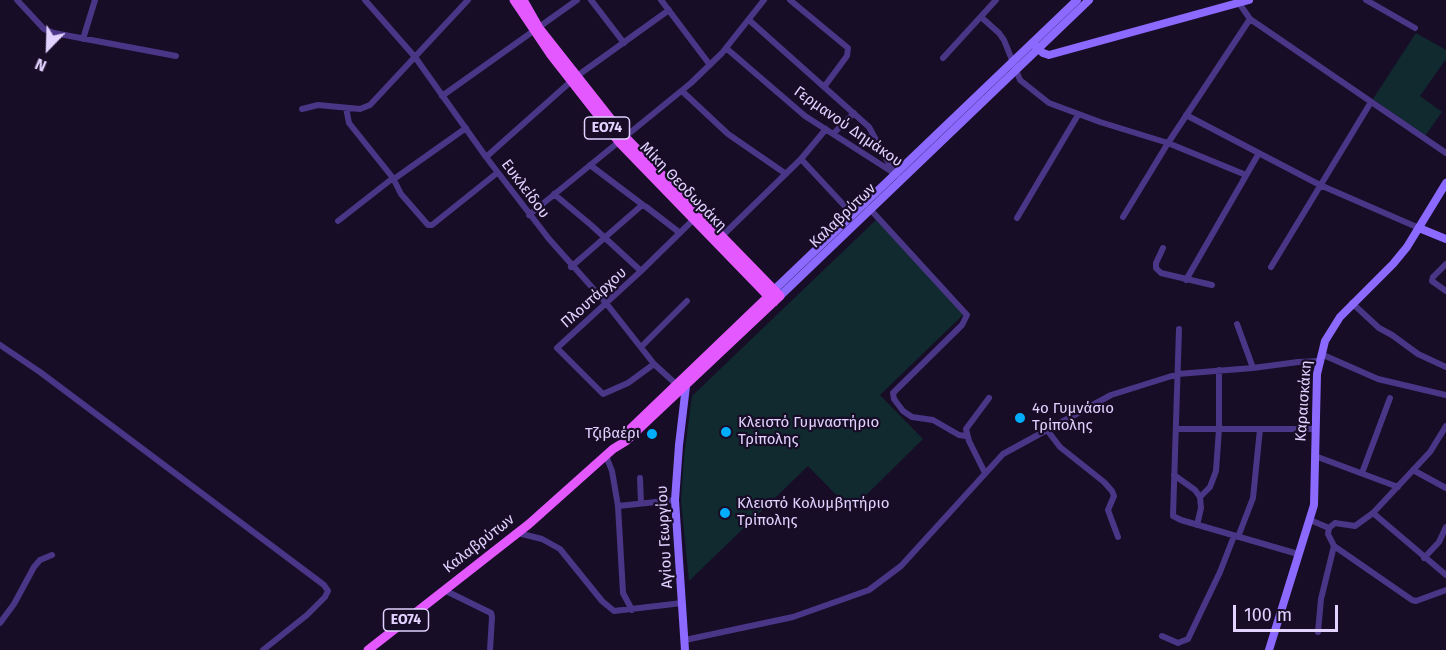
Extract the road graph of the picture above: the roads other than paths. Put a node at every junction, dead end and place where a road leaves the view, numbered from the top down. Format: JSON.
{"nodes":[{"id":1,"x":17,"y":0,"type":"edge"},
{"id":2,"x":95,"y":0,"type":"edge"},
{"id":3,"x":468,"y":0,"type":"edge"},
{"id":4,"x":514,"y":0,"type":"edge"},
{"id":5,"x":523,"y":0,"type":"edge"},
{"id":6,"x":577,"y":0,"type":"edge"},
{"id":7,"x":591,"y":0,"type":"edge"},
{"id":8,"x":661,"y":0,"type":"edge"},
{"id":9,"x":764,"y":0,"type":"edge"},
{"id":10,"x":790,"y":0,"type":"edge"},
{"id":11,"x":996,"y":0,"type":"edge"},
{"id":12,"x":1077,"y":0,"type":"edge"},
{"id":13,"x":1089,"y":0,"type":"edge"},
{"id":14,"x":1250,"y":0,"type":"edge"},
{"id":15,"x":1366,"y":0,"type":"edge"},
{"id":16,"x":367,"y":1,"type":"edge"},
{"id":17,"x":1239,"y":3,"type":"junction"},
{"id":18,"x":669,"y":10,"type":"junction"},
{"id":19,"x":981,"y":17,"type":"junction"},
{"id":20,"x":1250,"y":19,"type":"junction"},
{"id":21,"x":748,"y":20,"type":"junction"},
{"id":22,"x":1415,"y":28,"type":"dead end"},
{"id":23,"x":537,"y":29,"type":"junction"},
{"id":24,"x":83,"y":39,"type":"junction"},
{"id":25,"x":624,"y":43,"type":"junction"},
{"id":26,"x":1036,"y":46,"type":"junction"},
{"id":27,"x":726,"y":48,"type":"junction"},
{"id":28,"x":176,"y":56,"type":"dead end"},
{"id":29,"x":415,"y":57,"type":"junction"},
{"id":30,"x":943,"y":58,"type":"dead end"},
{"id":31,"x":710,"y":65,"type":"junction"},
{"id":32,"x":1013,"y":66,"type":"junction"},
{"id":33,"x":574,"y":79,"type":"junction"},
{"id":34,"x":824,"y":87,"type":"junction"},
{"id":35,"x":682,"y":91,"type":"junction"},
{"id":36,"x":442,"y":96,"type":"junction"},
{"id":37,"x":1371,"y":102,"type":"junction"},
{"id":38,"x":346,"y":108,"type":"junction"},
{"id":39,"x":302,"y":109,"type":"dead end"},
{"id":40,"x":855,"y":114,"type":"junction"},
{"id":41,"x":1078,"y":115,"type":"junction"},
{"id":42,"x":1186,"y":115,"type":"junction"},
{"id":43,"x":466,"y":128,"type":"junction"},
{"id":44,"x":826,"y":129,"type":"junction"},
{"id":45,"x":833,"y":134,"type":"junction"},
{"id":46,"x":622,"y":140,"type":"junction"},
{"id":47,"x":1168,"y":143,"type":"junction"},
{"id":48,"x":1259,"y":153,"type":"junction"},
{"id":49,"x":1446,"y":153,"type":"edge"},
{"id":50,"x":486,"y":157,"type":"junction"},
{"id":51,"x":801,"y":159,"type":"junction"},
{"id":52,"x":590,"y":165,"type":"junction"},
{"id":53,"x":497,"y":173,"type":"junction"},
{"id":54,"x":786,"y":174,"type":"junction"},
{"id":55,"x":1246,"y":175,"type":"junction"},
{"id":56,"x":899,"y":177,"type":"junction"},
{"id":57,"x":393,"y":179,"type":"junction"},
{"id":58,"x":1446,"y":183,"type":"edge"},
{"id":59,"x":1320,"y":185,"type":"junction"},
{"id":60,"x":554,"y":194,"type":"junction"},
{"id":61,"x":643,"y":205,"type":"junction"},
{"id":62,"x":867,"y":207,"type":"junction"},
{"id":63,"x":529,"y":214,"type":"junction"},
{"id":64,"x":853,"y":215,"type":"junction"},
{"id":65,"x":1123,"y":217,"type":"dead end"},
{"id":66,"x":1017,"y":218,"type":"dead end"},
{"id":67,"x":693,"y":220,"type":"junction"},
{"id":68,"x":338,"y":222,"type":"dead end"},
{"id":69,"x":1419,"y":228,"type":"junction"},
{"id":70,"x":680,"y":232,"type":"junction"},
{"id":71,"x":604,"y":237,"type":"junction"},
{"id":72,"x":1446,"y":239,"type":"edge"},
{"id":73,"x":718,"y":240,"type":"junction"},
{"id":74,"x":1163,"y":248,"type":"dead end"},
{"id":75,"x":1446,"y":264,"type":"edge"},
{"id":76,"x":571,"y":267,"type":"junction"},
{"id":77,"x":1271,"y":267,"type":"dead end"},
{"id":78,"x":641,"y":272,"type":"junction"},
{"id":79,"x":1186,"y":280,"type":"junction"},
{"id":80,"x":1212,"y":285,"type":"dead end"},
{"id":81,"x":1446,"y":291,"type":"edge"},
{"id":82,"x":774,"y":296,"type":"junction"},
{"id":83,"x":687,"y":301,"type":"dead end"},
{"id":84,"x":606,"y":303,"type":"junction"},
{"id":85,"x":1352,"y":303,"type":"junction"},
{"id":86,"x":1237,"y":324,"type":"dead end"},
{"id":87,"x":1179,"y":329,"type":"dead end"},
{"id":88,"x":0,"y":345,"type":"edge"},
{"id":89,"x":641,"y":347,"type":"junction"},
{"id":90,"x":1320,"y":358,"type":"junction"},
{"id":91,"x":654,"y":364,"type":"junction"},
{"id":92,"x":1446,"y":367,"type":"edge"},
{"id":93,"x":1253,"y":368,"type":"junction"},
{"id":94,"x":1219,"y":370,"type":"junction"},
{"id":95,"x":1178,"y":374,"type":"junction"},
{"id":96,"x":681,"y":383,"type":"junction"},
{"id":97,"x":1446,"y":395,"type":"edge"},
{"id":98,"x":989,"y":398,"type":"dead end"},
{"id":99,"x":1390,"y":398,"type":"dead end"},
{"id":100,"x":1446,"y":426,"type":"edge"},
{"id":101,"x":1176,"y":429,"type":"junction"},
{"id":102,"x":1219,"y":429,"type":"junction"},
{"id":103,"x":1260,"y":429,"type":"junction"},
{"id":104,"x":1315,"y":429,"type":"junction"},
{"id":105,"x":1047,"y":430,"type":"junction"},
{"id":106,"x":966,"y":436,"type":"junction"},
{"id":107,"x":606,"y":456,"type":"junction"},
{"id":108,"x":1315,"y":456,"type":"junction"},
{"id":109,"x":1413,"y":470,"type":"junction"},
{"id":110,"x":985,"y":473,"type":"junction"},
{"id":111,"x":1362,"y":473,"type":"junction"},
{"id":112,"x":1174,"y":475,"type":"junction"},
{"id":113,"x":640,"y":478,"type":"dead end"},
{"id":114,"x":1398,"y":487,"type":"junction"},
{"id":115,"x":1446,"y":488,"type":"edge"},
{"id":116,"x":1200,"y":497,"type":"junction"},
{"id":117,"x":675,"y":500,"type":"junction"},
{"id":118,"x":641,"y":504,"type":"junction"},
{"id":119,"x":618,"y":506,"type":"junction"},
{"id":120,"x":1373,"y":513,"type":"junction"},
{"id":121,"x":1310,"y":520,"type":"junction"},
{"id":122,"x":1197,"y":525,"type":"junction"},
{"id":123,"x":1446,"y":527,"type":"edge"},
{"id":124,"x":1329,"y":528,"type":"junction"},
{"id":125,"x":518,"y":533,"type":"junction"},
{"id":126,"x":1236,"y":536,"type":"junction"},
{"id":127,"x":1118,"y":537,"type":"dead end"},
{"id":128,"x":1334,"y":546,"type":"junction"},
{"id":129,"x":1298,"y":554,"type":"junction"},
{"id":130,"x":52,"y":555,"type":"dead end"},
{"id":131,"x":1424,"y":558,"type":"junction"},
{"id":132,"x":1446,"y":575,"type":"edge"},
{"id":133,"x":444,"y":590,"type":"junction"},
{"id":134,"x":1446,"y":590,"type":"edge"},
{"id":135,"x":682,"y":603,"type":"junction"},
{"id":136,"x":632,"y":610,"type":"junction"},
{"id":137,"x":0,"y":623,"type":"edge"},
{"id":138,"x":1318,"y":632,"type":"dead end"},
{"id":139,"x":1162,"y":636,"type":"dead end"},
{"id":140,"x":685,"y":645,"type":"edge"},
{"id":141,"x":263,"y":650,"type":"edge"},
{"id":142,"x":368,"y":650,"type":"edge"},
{"id":143,"x":490,"y":650,"type":"edge"},
{"id":144,"x":1269,"y":650,"type":"edge"}],
"edges":[{"from":1,"to":24,"type":"street"},
{"from":2,"to":24,"type":"street"},
{"from":3,"to":29,"type":"street"},
{"from":4,"to":23,"type":"main road","name":"Μίκη Θεοδωράκη","number":"ΕΟ74"},
{"from":5,"to":23,"type":"main road","name":"Μίκη Θεοδωράκη","number":"ΕΟ74"},
{"from":6,"to":23,"type":"street"},
{"from":7,"to":25,"type":"street"},
{"from":8,"to":18,"type":"street"},
{"from":9,"to":21,"type":"street"},
{"from":10,"to":34,"type":"street"},
{"from":11,"to":19,"type":"street"},
{"from":12,"to":26,"type":"main road","name":"Καλαβρύτων"},
{"from":13,"to":26,"type":"main road","name":"Καλαβρύτων"},
{"from":14,"to":17,"type":"main road"},
{"from":15,"to":22,"type":"street"},
{"from":16,"to":29,"type":"street","name":"Ευκλείδου"},
{"from":17,"to":20,"type":"street"},
{"from":17,"to":26,"type":"main road"},
{"from":18,"to":25,"type":"street"},
{"from":18,"to":31,"type":"street"},
{"from":19,"to":30,"type":"street"},
{"from":19,"to":32,"type":"street"},
{"from":20,"to":37,"type":"street"},
{"from":20,"to":42,"type":"street"},
{"from":21,"to":27,"type":"street"},
{"from":21,"to":34,"type":"street"},
{"from":23,"to":33,"type":"main road","name":"Μίκη Θεοδωράκη","number":"ΕΟ74"},
{"from":23,"to":36,"type":"street"},
{"from":24,"to":28,"type":"street"},
{"from":25,"to":33,"type":"street"},
{"from":26,"to":32,"type":"main road","name":"Καλαβρύτων"},
{"from":27,"to":31,"type":"street"},
{"from":27,"to":44,"type":"street","name":"Γερμανού Δημάκου"},
{"from":29,"to":36,"type":"street","name":"Ευκλείδου"},
{"from":29,"to":38,"type":"street"},
{"from":31,"to":35,"type":"street"},
{"from":32,"to":41,"type":"street"},
{"from":32,"to":56,"type":"main road","name":"Καλαβρύτων"},
{"from":33,"to":46,"type":"main road","name":"Μίκη Θεοδωράκη","number":"ΕΟ74"},
{"from":33,"to":50,"type":"street"},
{"from":34,"to":40,"type":"street"},
{"from":35,"to":46,"type":"street"},
{"from":35,"to":54,"type":"street"},
{"from":36,"to":43,"type":"street","name":"Ευκλείδου"},
{"from":37,"to":49,"type":"street"},
{"from":37,"to":59,"type":"street"},
{"from":38,"to":39,"type":"street"},
{"from":38,"to":57,"type":"street"},
{"from":40,"to":45,"type":"street"},
{"from":40,"to":56,"type":"street"},
{"from":41,"to":47,"type":"street"},
{"from":41,"to":66,"type":"street"},
{"from":42,"to":47,"type":"street"},
{"from":42,"to":48,"type":"street"},
{"from":43,"to":50,"type":"street","name":"Ευκλείδου"},
{"from":43,"to":57,"type":"street"},
{"from":44,"to":45,"type":"street","name":"Γερμανού Δημάκου"},
{"from":44,"to":51,"type":"street"},
{"from":45,"to":56,"type":"street","name":"Γερμανού Δημάκου"},
{"from":46,"to":52,"type":"street"},
{"from":46,"to":67,"type":"main road","name":"Μίκη Θεοδωράκη","number":"ΕΟ74"},
{"from":46,"to":73,"type":"main road","name":"Μίκη Θεοδωράκη","number":"ΕΟ74"},
{"from":47,"to":55,"type":"street"},
{"from":47,"to":65,"type":"street"},
{"from":48,"to":55,"type":"street"},
{"from":48,"to":59,"type":"street"},
{"from":50,"to":53,"type":"street","name":"Ευκλείδου"},
{"from":51,"to":54,"type":"street"},
{"from":51,"to":64,"type":"street"},
{"from":52,"to":60,"type":"street"},
{"from":52,"to":61,"type":"street"},
{"from":53,"to":57,"type":"street"},
{"from":53,"to":63,"type":"street","name":"Ευκλείδου"},
{"from":54,"to":73,"type":"street"},
{"from":55,"to":79,"type":"street"},
{"from":56,"to":62,"type":"main road","name":"Καλαβρύτων"},
{"from":57,"to":68,"type":"street"},
{"from":58,"to":69,"type":"main road","name":"Καραισκάκη"},
{"from":59,"to":69,"type":"street"},
{"from":59,"to":77,"type":"street"},
{"from":60,"to":63,"type":"street"},
{"from":60,"to":71,"type":"street"},
{"from":61,"to":70,"type":"street"},
{"from":61,"to":71,"type":"street"},
{"from":62,"to":64,"type":"main road","name":"Καλαβρύτων"},
{"from":62,"to":82,"type":"main road","name":"Καλαβρύτων"},
{"from":62,"to":106,"type":"street"},
{"from":63,"to":76,"type":"street","name":"Ευκλείδου"},
{"from":64,"to":82,"type":"main road","name":"Καλαβρύτων"},
{"from":67,"to":70,"type":"street","name":"Πλουτάρχου"},
{"from":67,"to":73,"type":"main road","name":"Μίκη Θεοδωράκη","number":"ΕΟ74"},
{"from":69,"to":72,"type":"main road"},
{"from":69,"to":85,"type":"main road","name":"Καραισκάκη"},
{"from":70,"to":78,"type":"street","name":"Πλουτάρχου"},
{"from":71,"to":76,"type":"street"},
{"from":71,"to":78,"type":"street"},
{"from":73,"to":82,"type":"main road","name":"Μίκη Θεοδωράκη","number":"ΕΟ74"},
{"from":74,"to":79,"type":"street"},
{"from":75,"to":81,"type":"street"},
{"from":76,"to":84,"type":"street","name":"Ευκλείδου"},
{"from":78,"to":84,"type":"street","name":"Πλουτάρχου"},
{"from":79,"to":80,"type":"street"},
{"from":82,"to":96,"type":"main road","name":"Καλαβρύτων","number":"ΕΟ74"},
{"from":83,"to":89,"type":"street"},
{"from":84,"to":89,"type":"street","name":"Ευκλείδου"},
{"from":84,"to":91,"type":"street","name":"Πλουτάρχου"},
{"from":85,"to":90,"type":"main road","name":"Καραισκάκη"},
{"from":85,"to":92,"type":"street"},
{"from":86,"to":93,"type":"street"},
{"from":87,"to":95,"type":"street"},
{"from":88,"to":141,"type":"street"},
{"from":89,"to":91,"type":"street","name":"Ευκλείδου"},
{"from":90,"to":93,"type":"street"},
{"from":90,"to":97,"type":"street"},
{"from":90,"to":104,"type":"main road","name":"Καραισκάκη"},
{"from":91,"to":96,"type":"street","name":"Ευκλείδου"},
{"from":93,"to":94,"type":"street"},
{"from":94,"to":95,"type":"street"},
{"from":94,"to":102,"type":"street"},
{"from":95,"to":101,"type":"street"},
{"from":95,"to":105,"type":"street"},
{"from":96,"to":107,"type":"main road","name":"Καλαβρύτων","number":"ΕΟ74"},
{"from":96,"to":117,"type":"main road","name":"Αγίου Γεωργίου"},
{"from":98,"to":106,"type":"street"},
{"from":99,"to":111,"type":"street"},
{"from":100,"to":109,"type":"street"},
{"from":101,"to":102,"type":"street"},
{"from":101,"to":112,"type":"street"},
{"from":102,"to":103,"type":"street"},
{"from":102,"to":116,"type":"street"},
{"from":103,"to":104,"type":"street"},
{"from":103,"to":126,"type":"street"},
{"from":104,"to":108,"type":"main road","name":"Καραισκάκη"},
{"from":105,"to":110,"type":"street"},
{"from":105,"to":127,"type":"street"},
{"from":106,"to":110,"type":"street"},
{"from":107,"to":119,"type":"street"},
{"from":107,"to":125,"type":"main road","name":"Καλαβρύτων","number":"ΕΟ74"},
{"from":108,"to":111,"type":"street"},
{"from":108,"to":121,"type":"main road","name":"Καραισκάκη"},
{"from":109,"to":114,"type":"street"},
{"from":109,"to":115,"type":"street"},
{"from":110,"to":140,"type":"street"},
{"from":111,"to":114,"type":"street"},
{"from":112,"to":116,"type":"street"},
{"from":112,"to":122,"type":"street"},
{"from":113,"to":118,"type":"street"},
{"from":114,"to":120,"type":"street"},
{"from":116,"to":122,"type":"street"},
{"from":117,"to":118,"type":"street"},
{"from":117,"to":135,"type":"main road","name":"Αγίου Γεωργίου"},
{"from":118,"to":119,"type":"street"},
{"from":119,"to":136,"type":"street"},
{"from":120,"to":124,"type":"street"},
{"from":120,"to":131,"type":"street"},
{"from":121,"to":124,"type":"street"},
{"from":121,"to":129,"type":"main road","name":"Καραισκάκη"},
{"from":122,"to":126,"type":"street"},
{"from":123,"to":131,"type":"street"},
{"from":124,"to":128,"type":"street"},
{"from":125,"to":133,"type":"main road","name":"Καλαβρύτων","number":"ΕΟ74"},
{"from":125,"to":136,"type":"street"},
{"from":126,"to":129,"type":"street"},
{"from":126,"to":139,"type":"street"},
{"from":128,"to":134,"type":"street"},
{"from":128,"to":138,"type":"street"},
{"from":129,"to":144,"type":"main road","name":"Καραισκάκη"},
{"from":130,"to":137,"type":"street"},
{"from":131,"to":132,"type":"street"},
{"from":133,"to":142,"type":"main road","number":"ΕΟ74"},
{"from":133,"to":143,"type":"street"},
{"from":135,"to":136,"type":"street"},
{"from":135,"to":140,"type":"main road","name":"Αγίου Γεωργίου"}]}
